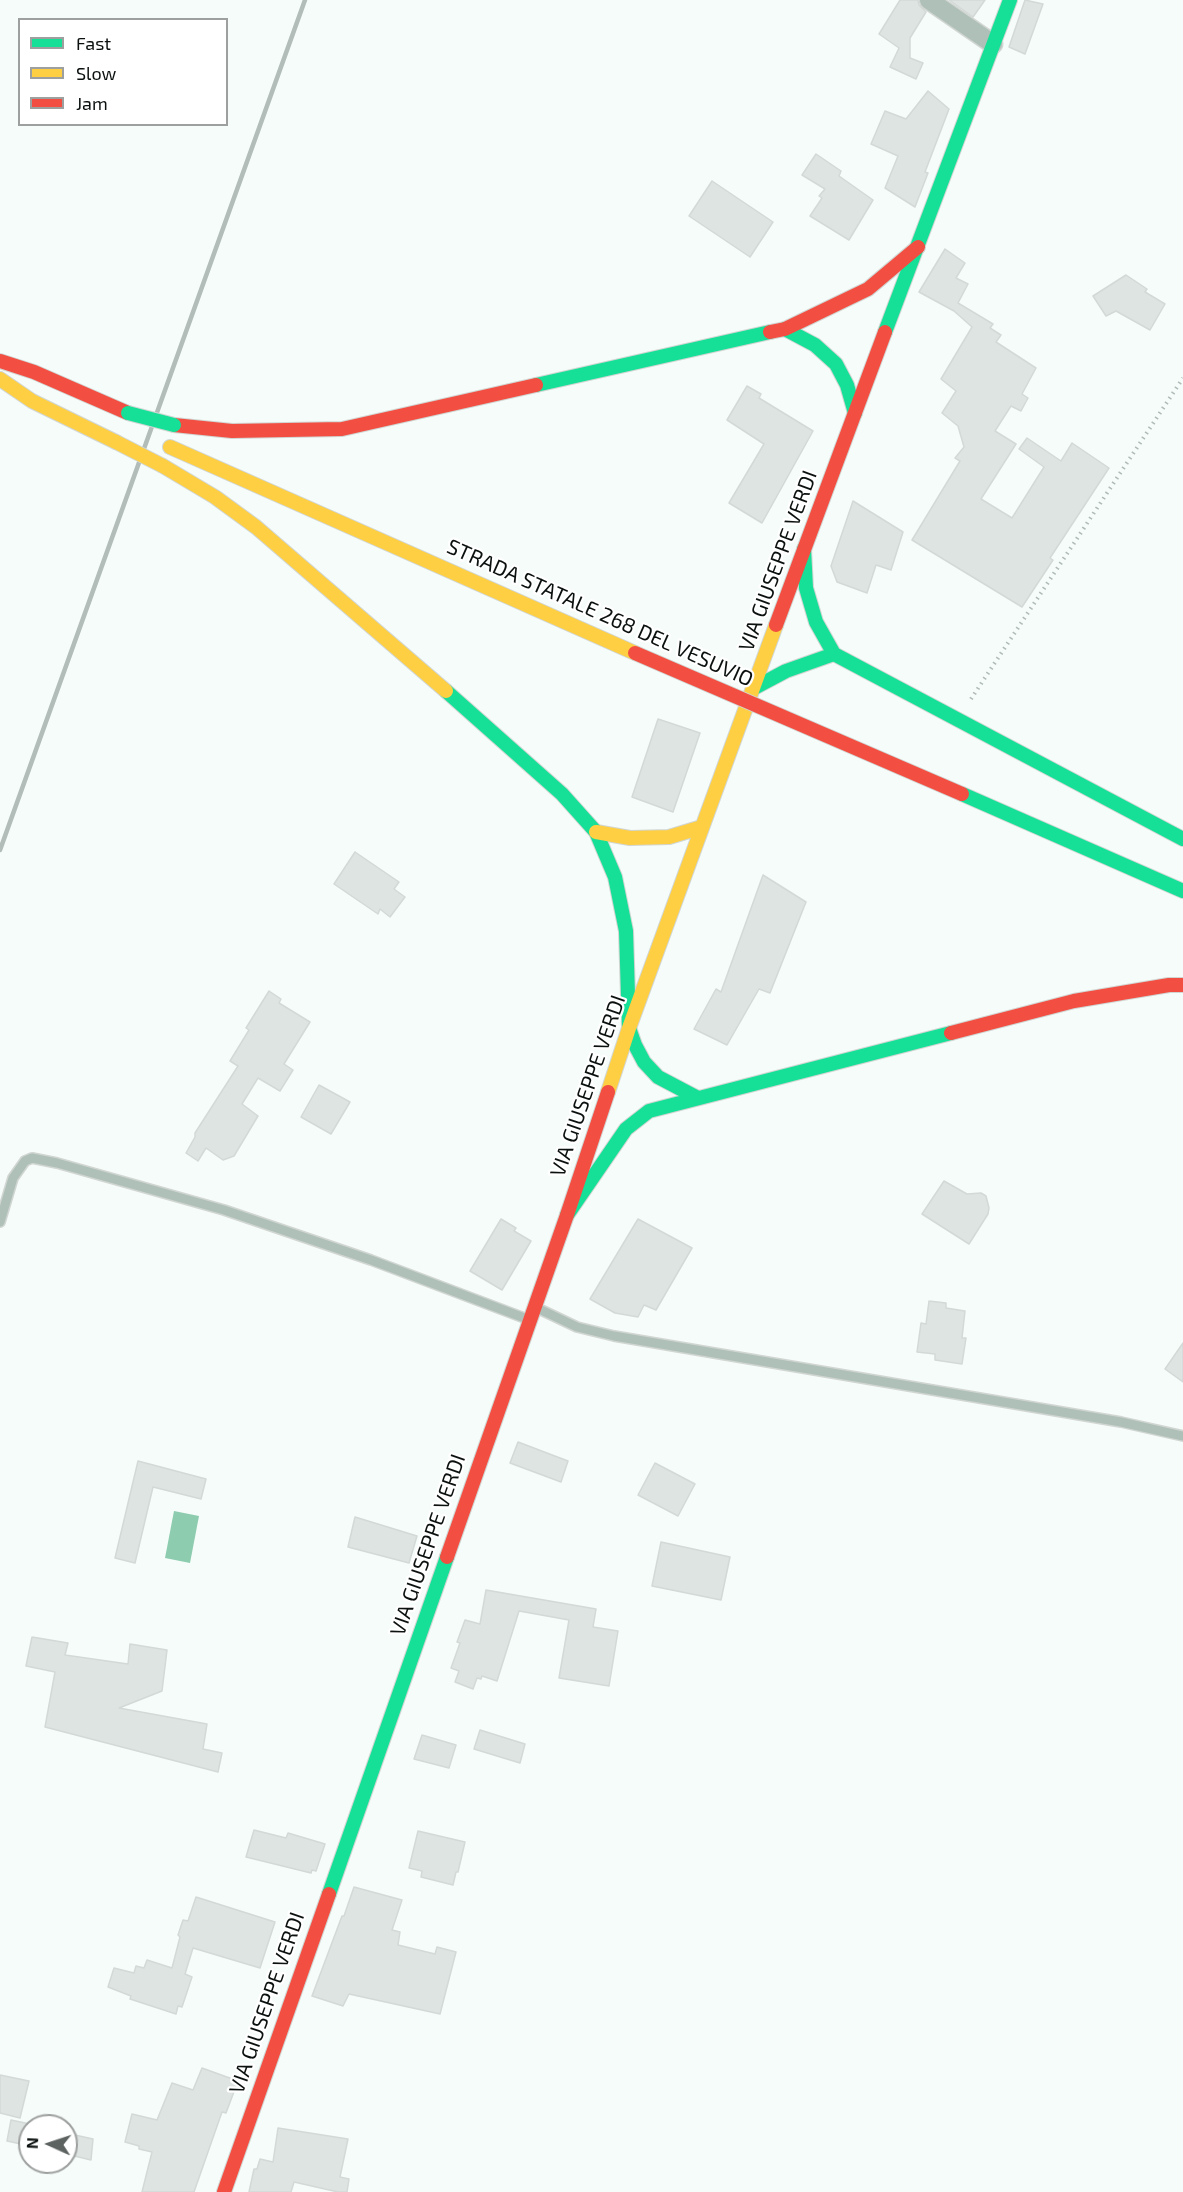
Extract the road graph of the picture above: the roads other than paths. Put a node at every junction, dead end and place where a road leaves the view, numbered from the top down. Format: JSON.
{"nodes":[{"id":1,"x":928,"y":0,"type":"edge"},
{"id":2,"x":1010,"y":0,"type":"edge"},
{"id":3,"x":993,"y":44,"type":"junction"},
{"id":4,"x":918,"y":247,"type":"junction"},
{"id":5,"x":785,"y":329,"type":"junction"},
{"id":6,"x":0,"y":361,"type":"edge"},
{"id":7,"x":0,"y":374,"type":"edge"},
{"id":8,"x":0,"y":379,"type":"edge"},
{"id":9,"x":81,"y":409,"type":"dead end"},
{"id":10,"x":855,"y":413,"type":"junction"},
{"id":11,"x":165,"y":445,"type":"dead end"},
{"id":12,"x":804,"y":549,"type":"junction"},
{"id":13,"x":834,"y":654,"type":"junction"},
{"id":14,"x":753,"y":688,"type":"junction"},
{"id":15,"x":702,"y":827,"type":"junction"},
{"id":16,"x":596,"y":832,"type":"junction"},
{"id":17,"x":1183,"y":839,"type":"edge"},
{"id":18,"x":1183,"y":891,"type":"edge"},
{"id":19,"x":1183,"y":985,"type":"edge"},
{"id":20,"x":628,"y":1028,"type":"junction"},
{"id":21,"x":696,"y":1097,"type":"junction"},
{"id":22,"x":567,"y":1215,"type":"junction"},
{"id":23,"x":0,"y":1221,"type":"edge"},
{"id":24,"x":531,"y":1313,"type":"junction"},
{"id":25,"x":1183,"y":1436,"type":"edge"},
{"id":26,"x":224,"y":2192,"type":"edge"}],
"edges":[{"from":1,"to":3,"type":"street"},
{"from":2,"to":3,"type":"main road","name":"VIA GIUSEPPE VERDI"},
{"from":3,"to":4,"type":"main road","name":"VIA GIUSEPPE VERDI"},
{"from":4,"to":5,"type":"main road"},
{"from":4,"to":10,"type":"main road","name":"VIA GIUSEPPE VERDI"},
{"from":5,"to":6,"type":"main road","bridge":true},
{"from":5,"to":10,"type":"main road"},
{"from":7,"to":9,"type":"main road"},
{"from":8,"to":16,"type":"main road","bridge":true},
{"from":10,"to":12,"type":"main road","name":"VIA GIUSEPPE VERDI"},
{"from":11,"to":18,"type":"main road","name":"STRADA STATALE 268 DEL VESUVIO","bridge":true},
{"from":12,"to":13,"type":"main road"},
{"from":12,"to":14,"type":"main road","name":"VIA GIUSEPPE VERDI"},
{"from":13,"to":14,"type":"main road"},
{"from":13,"to":17,"type":"main road"},
{"from":14,"to":15,"type":"main road","name":"VIA GIUSEPPE VERDI"},
{"from":15,"to":16,"type":"main road"},
{"from":15,"to":20,"type":"main road","name":"VIA GIUSEPPE VERDI"},
{"from":16,"to":20,"type":"main road"},
{"from":19,"to":21,"type":"main road"},
{"from":20,"to":21,"type":"main road"},
{"from":20,"to":22,"type":"main road","name":"VIA GIUSEPPE VERDI"},
{"from":21,"to":22,"type":"main road"},
{"from":22,"to":24,"type":"main road","name":"VIA GIUSEPPE VERDI"},
{"from":23,"to":24,"type":"lane"},
{"from":24,"to":25,"type":"lane"},
{"from":24,"to":26,"type":"main road","name":"VIA GIUSEPPE VERDI"}]}
